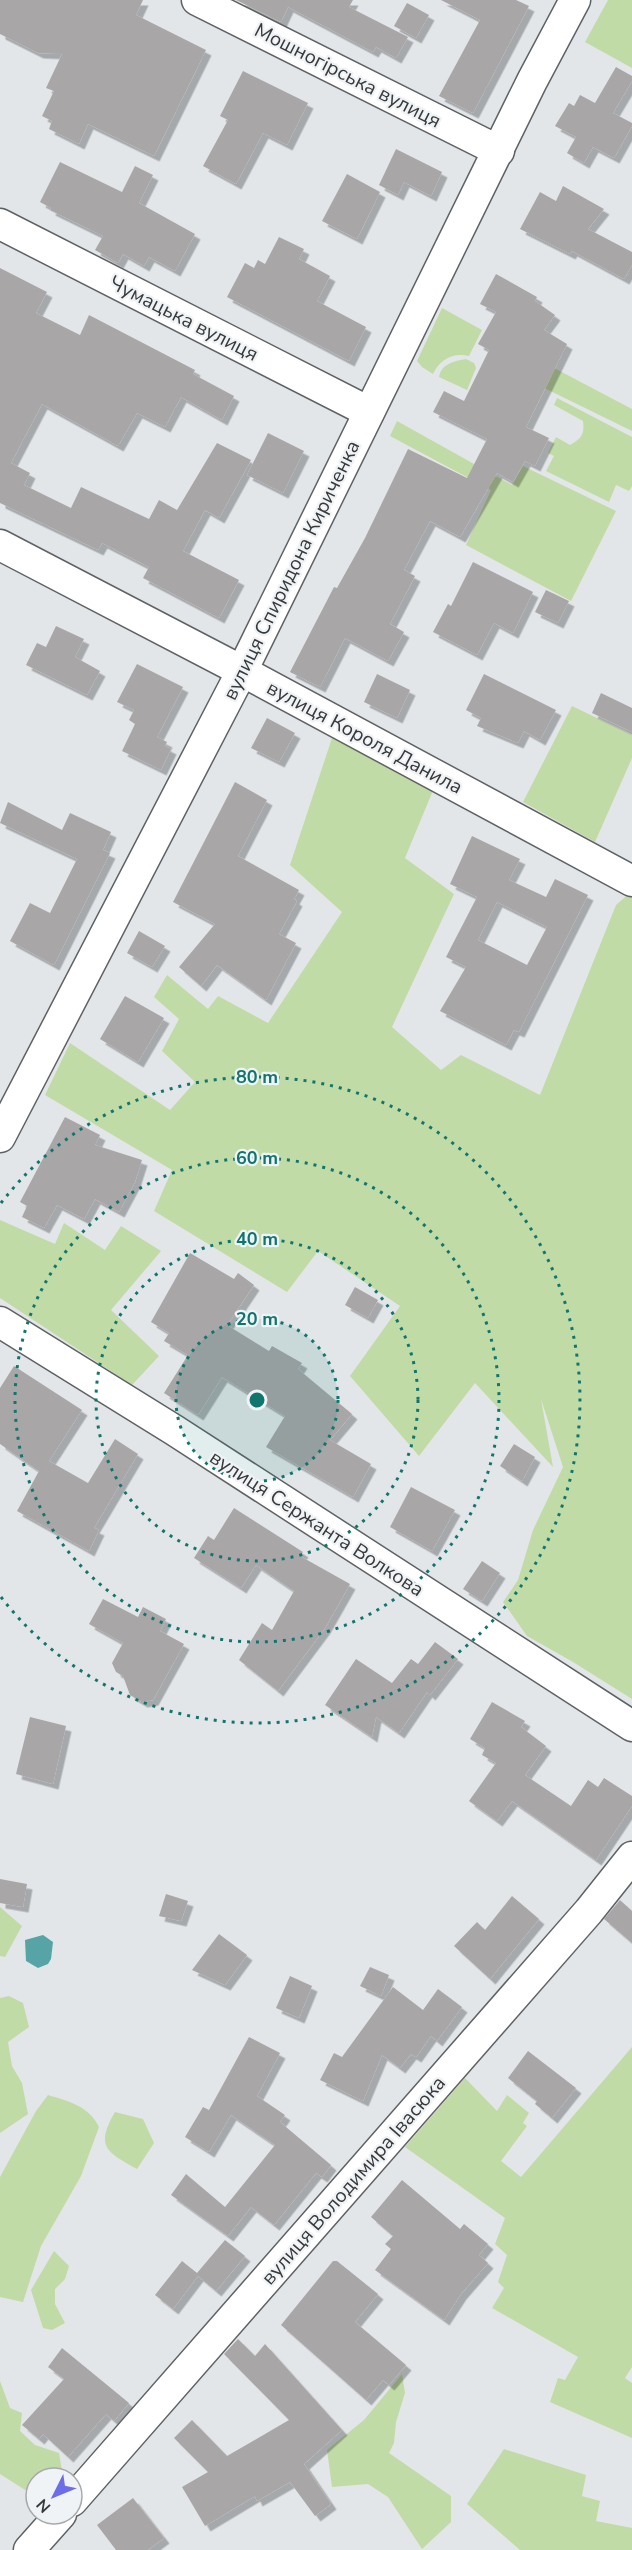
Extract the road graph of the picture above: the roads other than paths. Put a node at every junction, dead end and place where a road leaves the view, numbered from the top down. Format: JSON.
{"nodes":[{"id":1,"x":197,"y":0,"type":"edge"},
{"id":2,"x":575,"y":0,"type":"edge"},
{"id":3,"x":499,"y":151,"type":"junction"},
{"id":4,"x":0,"y":224,"type":"edge"},
{"id":5,"x":369,"y":412,"type":"junction"},
{"id":6,"x":0,"y":545,"type":"edge"},
{"id":7,"x":242,"y":671,"type":"junction"},
{"id":8,"x":632,"y":881,"type":"edge"},
{"id":9,"x":0,"y":1137,"type":"edge"},
{"id":10,"x":0,"y":1322,"type":"edge"},
{"id":11,"x":632,"y":1726,"type":"edge"},
{"id":12,"x":632,"y":1857,"type":"edge"},
{"id":13,"x":84,"y":2487,"type":"edge"},
{"id":14,"x":50,"y":2526,"type":"edge"},
{"id":15,"x":29,"y":2550,"type":"edge"}],
"edges":[{"from":1,"to":3,"type":"street","name":"Мошногірська вулиця"},
{"from":2,"to":3,"type":"street","name":"вулиця Спиридона Кириченка"},
{"from":3,"to":5,"type":"street","name":"вулиця Спиридона Кириченка"},
{"from":4,"to":5,"type":"street","name":"Чумацька вулиця"},
{"from":5,"to":7,"type":"street","name":"вулиця Спиридона Кириченка"},
{"from":6,"to":7,"type":"street","name":"вулиця Короля Данила"},
{"from":7,"to":8,"type":"street","name":"вулиця Короля Данила"},
{"from":7,"to":9,"type":"street","name":"вулиця Спиридона Кириченка"},
{"from":10,"to":11,"type":"street","name":"вулиця Сержанта Волкова"},
{"from":12,"to":13,"type":"street","name":"вулиця Володимира Івасюка"},
{"from":14,"to":15,"type":"street"}]}
